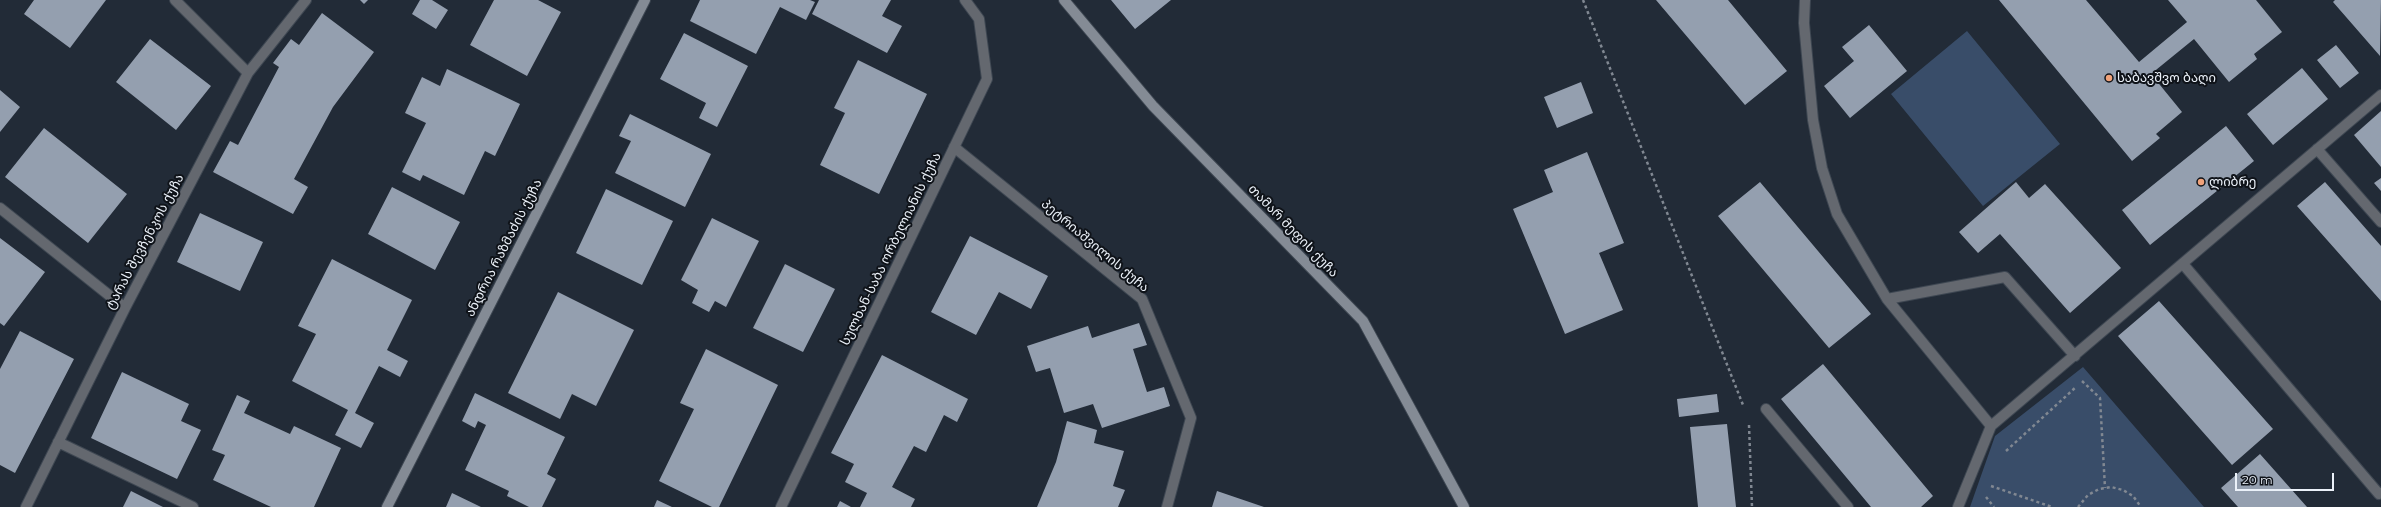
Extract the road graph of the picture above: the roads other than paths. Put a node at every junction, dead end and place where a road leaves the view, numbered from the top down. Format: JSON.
{"nodes":[{"id":1,"x":175,"y":0,"type":"edge"},
{"id":2,"x":306,"y":0,"type":"edge"},
{"id":3,"x":645,"y":0,"type":"edge"},
{"id":4,"x":965,"y":0,"type":"edge"},
{"id":5,"x":1064,"y":0,"type":"edge"},
{"id":6,"x":1805,"y":0,"type":"edge"},
{"id":7,"x":248,"y":73,"type":"junction"},
{"id":8,"x":2381,"y":95,"type":"edge"},
{"id":9,"x":954,"y":147,"type":"junction"},
{"id":10,"x":2317,"y":149,"type":"junction"},
{"id":11,"x":0,"y":208,"type":"edge"},
{"id":12,"x":2381,"y":222,"type":"edge"},
{"id":13,"x":2183,"y":264,"type":"junction"},
{"id":14,"x":1887,"y":299,"type":"junction"},
{"id":15,"x":125,"y":308,"type":"junction"},
{"id":16,"x":2075,"y":356,"type":"junction"},
{"id":17,"x":1766,"y":409,"type":"dead end"},
{"id":18,"x":1991,"y":426,"type":"junction"},
{"id":19,"x":58,"y":442,"type":"junction"},
{"id":20,"x":2381,"y":493,"type":"edge"},
{"id":21,"x":26,"y":507,"type":"edge"},
{"id":22,"x":193,"y":507,"type":"edge"},
{"id":23,"x":387,"y":507,"type":"edge"},
{"id":24,"x":782,"y":507,"type":"edge"},
{"id":25,"x":1167,"y":507,"type":"edge"},
{"id":26,"x":1464,"y":507,"type":"edge"},
{"id":27,"x":1848,"y":507,"type":"edge"},
{"id":28,"x":1958,"y":507,"type":"edge"}],
"edges":[{"from":1,"to":7,"type":"street"},
{"from":2,"to":7,"type":"street","name":"ტარას შევჩენკოს ქუჩა"},
{"from":3,"to":23,"type":"street","name":"ანდრია რაზმაძის ქუჩა"},
{"from":4,"to":9,"type":"street","name":"სულხან-საბა ორბელიანის ქუჩა"},
{"from":5,"to":26,"type":"street","name":"თამარ მეფის ქუჩა"},
{"from":6,"to":14,"type":"street"},
{"from":7,"to":15,"type":"street","name":"ტარას შევჩენკოს ქუჩა"},
{"from":8,"to":10,"type":"street"},
{"from":9,"to":24,"type":"street","name":"სულხან-საბა ორბელიანის ქუჩა"},
{"from":9,"to":25,"type":"street","name":"პეტრიაშვილის ქუჩა"},
{"from":10,"to":12,"type":"street"},
{"from":10,"to":13,"type":"street"},
{"from":11,"to":15,"type":"street"},
{"from":13,"to":16,"type":"street"},
{"from":13,"to":20,"type":"street"},
{"from":14,"to":16,"type":"street"},
{"from":14,"to":18,"type":"street"},
{"from":15,"to":19,"type":"street","name":"ტარას შევჩენკოს ქუჩა"},
{"from":16,"to":18,"type":"street"},
{"from":17,"to":27,"type":"street"},
{"from":18,"to":28,"type":"street"},
{"from":19,"to":21,"type":"street","name":"ტარას შევჩენკოს ქუჩა"},
{"from":19,"to":22,"type":"street"}]}
